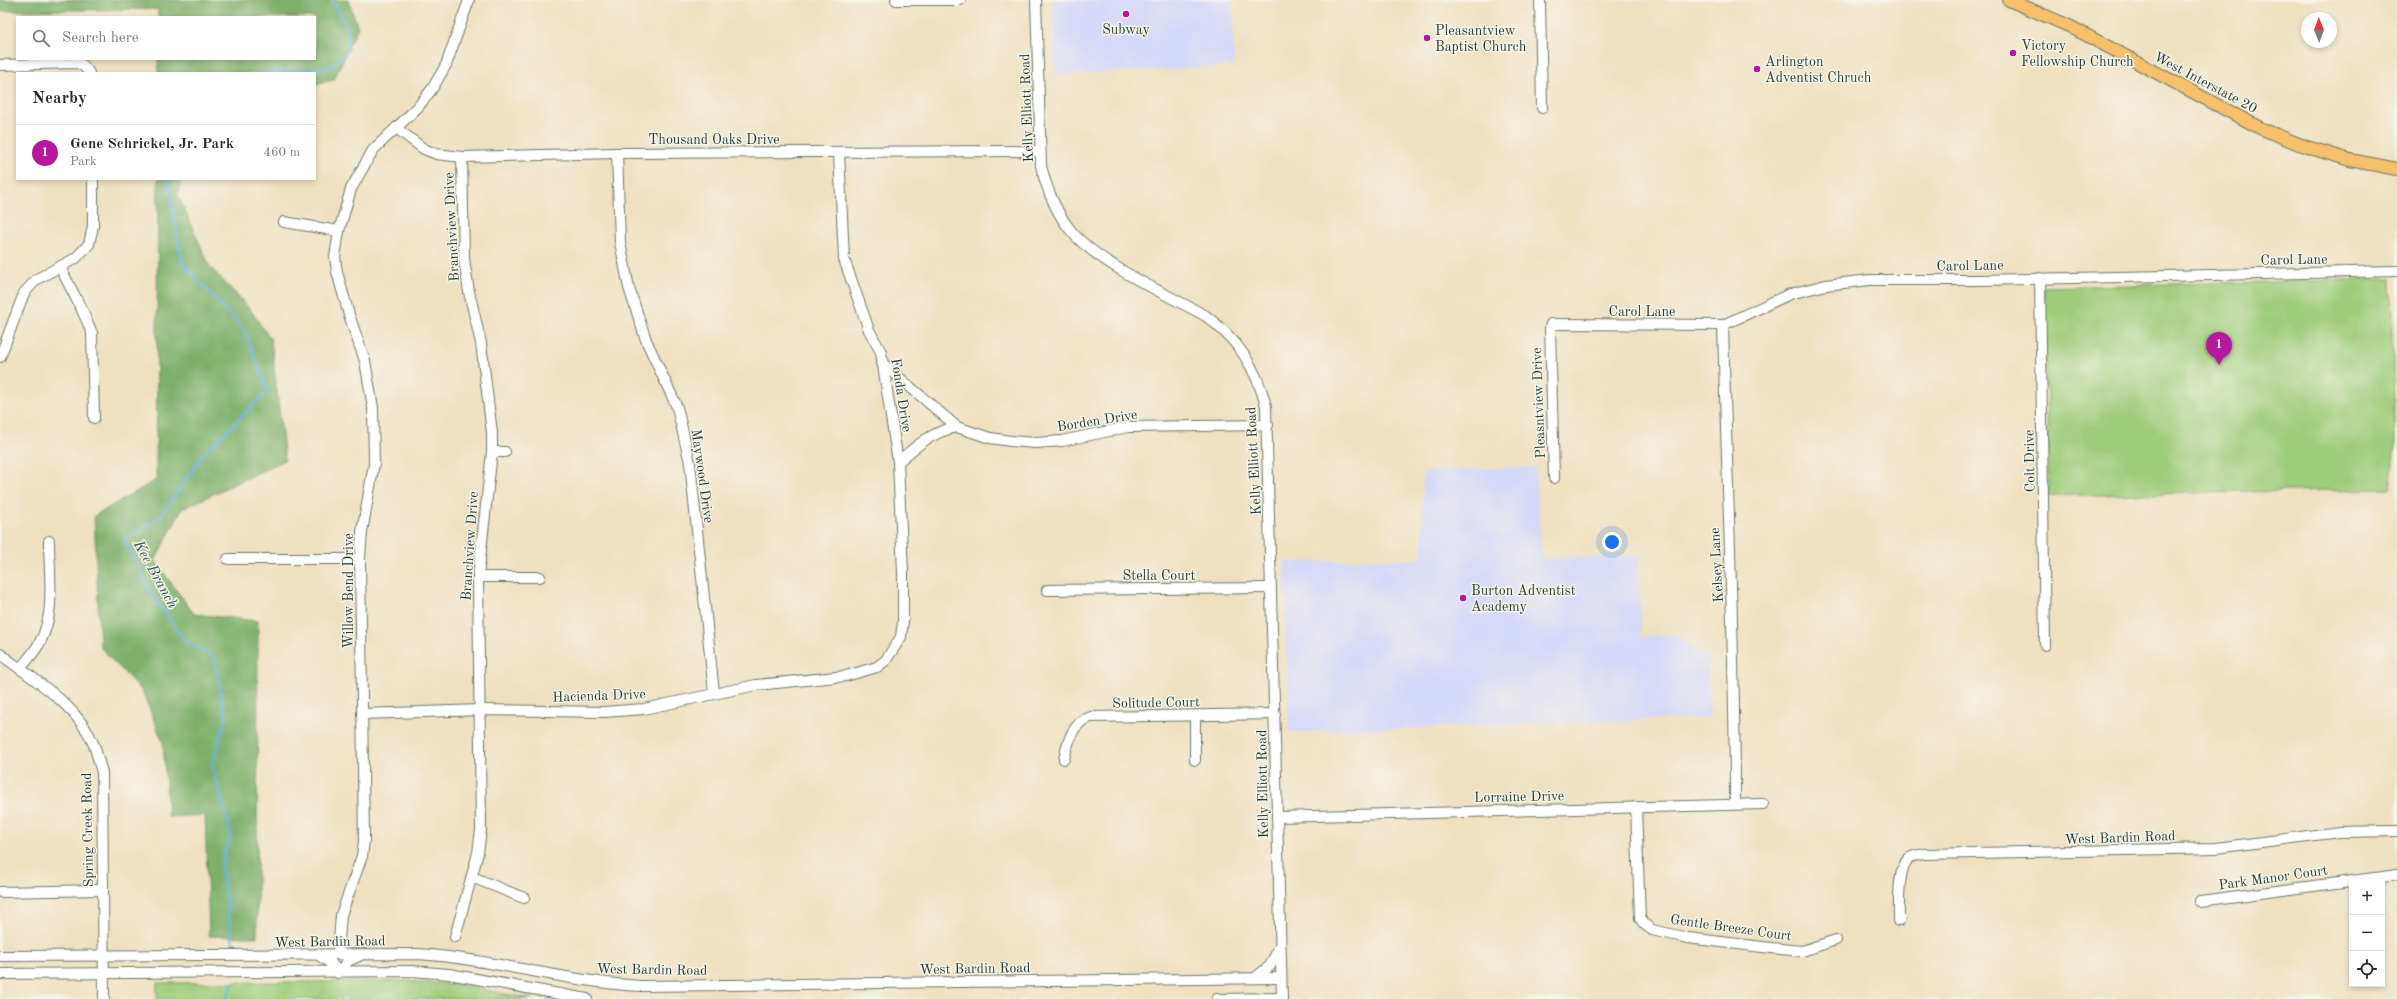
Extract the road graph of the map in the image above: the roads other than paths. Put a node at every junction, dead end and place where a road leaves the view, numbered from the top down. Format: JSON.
{"nodes":[{"id":1,"x":468,"y":0,"type":"edge"},
{"id":2,"x":896,"y":0,"type":"edge"},
{"id":3,"x":960,"y":0,"type":"edge"},
{"id":4,"x":1036,"y":0,"type":"edge"},
{"id":5,"x":1540,"y":0,"type":"edge"},
{"id":6,"x":2009,"y":0,"type":"edge"},
{"id":7,"x":0,"y":65,"type":"edge"},
{"id":8,"x":87,"y":71,"type":"edge"},
{"id":9,"x":1542,"y":108,"type":"dead end"},
{"id":10,"x":396,"y":128,"type":"junction"},
{"id":11,"x":1040,"y":151,"type":"junction"},
{"id":12,"x":617,"y":153,"type":"junction"},
{"id":13,"x":839,"y":153,"type":"junction"},
{"id":14,"x":462,"y":157,"type":"junction"},
{"id":15,"x":2397,"y":169,"type":"edge"},
{"id":16,"x":93,"y":180,"type":"edge"},
{"id":17,"x":284,"y":222,"type":"dead end"},
{"id":18,"x":339,"y":231,"type":"junction"},
{"id":19,"x":60,"y":267,"type":"junction"},
{"id":20,"x":2397,"y":271,"type":"edge"},
{"id":21,"x":2040,"y":278,"type":"junction"},
{"id":22,"x":1723,"y":325,"type":"junction"},
{"id":23,"x":1551,"y":326,"type":"joint"},
{"id":24,"x":0,"y":357,"type":"edge"},
{"id":25,"x":882,"y":363,"type":"junction"},
{"id":26,"x":94,"y":418,"type":"dead end"},
{"id":27,"x":1268,"y":425,"type":"junction"},
{"id":28,"x":957,"y":427,"type":"junction"},
{"id":29,"x":492,"y":452,"type":"junction"},
{"id":30,"x":505,"y":452,"type":"dead end"},
{"id":31,"x":898,"y":462,"type":"junction"},
{"id":32,"x":1554,"y":478,"type":"dead end"},
{"id":33,"x":49,"y":541,"type":"dead end"},
{"id":34,"x":228,"y":559,"type":"dead end"},
{"id":35,"x":360,"y":559,"type":"junction"},
{"id":36,"x":540,"y":577,"type":"dead end"},
{"id":37,"x":478,"y":578,"type":"junction"},
{"id":38,"x":1271,"y":588,"type":"junction"},
{"id":39,"x":1047,"y":590,"type":"dead end"},
{"id":40,"x":2045,"y":645,"type":"dead end"},
{"id":41,"x":894,"y":646,"type":"joint"},
{"id":42,"x":0,"y":654,"type":"edge"},
{"id":43,"x":20,"y":669,"type":"junction"},
{"id":44,"x":714,"y":693,"type":"junction"},
{"id":45,"x":481,"y":710,"type":"junction"},
{"id":46,"x":362,"y":714,"type":"junction"},
{"id":47,"x":1275,"y":714,"type":"junction"},
{"id":48,"x":1195,"y":716,"type":"junction"},
{"id":49,"x":1064,"y":759,"type":"dead end"},
{"id":50,"x":1195,"y":760,"type":"dead end"},
{"id":51,"x":1735,"y":804,"type":"junction"},
{"id":52,"x":1762,"y":804,"type":"dead end"},
{"id":53,"x":1636,"y":807,"type":"junction"},
{"id":54,"x":1277,"y":817,"type":"junction"},
{"id":55,"x":2397,"y":831,"type":"edge"},
{"id":56,"x":2397,"y":875,"type":"edge"},
{"id":57,"x":472,"y":877,"type":"junction"},
{"id":58,"x":102,"y":890,"type":"junction"},
{"id":59,"x":0,"y":892,"type":"edge"},
{"id":60,"x":524,"y":898,"type":"dead end"},
{"id":61,"x":2200,"y":901,"type":"dead end"},
{"id":62,"x":1898,"y":921,"type":"dead end"},
{"id":63,"x":455,"y":937,"type":"dead end"},
{"id":64,"x":1836,"y":940,"type":"dead end"},
{"id":65,"x":1280,"y":944,"type":"junction"},
{"id":66,"x":317,"y":954,"type":"junction"},
{"id":67,"x":338,"y":954,"type":"junction"},
{"id":68,"x":362,"y":954,"type":"junction"},
{"id":69,"x":0,"y":956,"type":"edge"},
{"id":70,"x":103,"y":956,"type":"junction"},
{"id":71,"x":104,"y":973,"type":"junction"},
{"id":72,"x":338,"y":973,"type":"junction"},
{"id":73,"x":0,"y":974,"type":"edge"},
{"id":74,"x":1255,"y":978,"type":"junction"},
{"id":75,"x":1281,"y":978,"type":"junction"},
{"id":76,"x":576,"y":980,"type":"junction"},
{"id":77,"x":573,"y":997,"type":"junction"},
{"id":78,"x":1282,"y":998,"type":"edge"},
{"id":79,"x":104,"y":999,"type":"edge"},
{"id":80,"x":587,"y":999,"type":"edge"},
{"id":81,"x":1217,"y":999,"type":"edge"},
{"id":82,"x":1245,"y":999,"type":"edge"}],
"edges":[{"from":1,"to":10,"type":"street","name":"Willow Bend Drive"},
{"from":2,"to":3,"type":"street"},
{"from":4,"to":11,"type":"street","name":"Kelly Elliott Road"},
{"from":5,"to":9,"type":"street"},
{"from":6,"to":15,"type":"main road","name":"West Interstate 20"},
{"from":7,"to":8,"type":"street"},
{"from":10,"to":14,"type":"street","name":"Thousand Oaks Drive"},
{"from":10,"to":18,"type":"street","name":"Willow Bend Drive"},
{"from":11,"to":13,"type":"street","name":"Thousand Oaks Drive"},
{"from":11,"to":27,"type":"street","name":"Kelly Elliott Road"},
{"from":12,"to":13,"type":"street","name":"Thousand Oaks Drive"},
{"from":12,"to":14,"type":"street","name":"Thousand Oaks Drive"},
{"from":12,"to":44,"type":"street","name":"Maywood Drive"},
{"from":13,"to":25,"type":"street","name":"Fonda Drive"},
{"from":14,"to":29,"type":"street","name":"Branchview Drive"},
{"from":16,"to":19,"type":"street"},
{"from":17,"to":18,"type":"street"},
{"from":18,"to":35,"type":"street","name":"Willow Bend Drive"},
{"from":19,"to":24,"type":"street"},
{"from":19,"to":26,"type":"street"},
{"from":20,"to":21,"type":"street","name":"Carol Lane"},
{"from":21,"to":22,"type":"street","name":"Carol Lane"},
{"from":21,"to":40,"type":"street","name":"Colt Drive"},
{"from":22,"to":23,"type":"street","name":"Carol Lane"},
{"from":22,"to":51,"type":"street","name":"Kelsey Lane"},
{"from":23,"to":32,"type":"street","name":"Pleasntview Drive"},
{"from":25,"to":28,"type":"street","name":"Borden Drive"},
{"from":25,"to":31,"type":"street","name":"Fonda Drive"},
{"from":27,"to":28,"type":"street","name":"Borden Drive"},
{"from":27,"to":38,"type":"street","name":"Kelly Elliott Road"},
{"from":28,"to":31,"type":"street"},
{"from":29,"to":30,"type":"street"},
{"from":29,"to":37,"type":"street","name":"Branchview Drive"},
{"from":31,"to":41,"type":"street","name":"Fonda Drive"},
{"from":33,"to":43,"type":"street"},
{"from":34,"to":35,"type":"street"},
{"from":35,"to":46,"type":"street","name":"Willow Bend Drive"},
{"from":36,"to":37,"type":"street"},
{"from":37,"to":45,"type":"street","name":"Branchview Drive"},
{"from":38,"to":39,"type":"street","name":"Stella Court"},
{"from":38,"to":47,"type":"street","name":"Kelly Elliott Road"},
{"from":41,"to":44,"type":"street","name":"Hacienda Drive"},
{"from":42,"to":43,"type":"street","name":"Spring Creek Road"},
{"from":43,"to":58,"type":"street","name":"Spring Creek Road"},
{"from":44,"to":45,"type":"street","name":"Hacienda Drive"},
{"from":45,"to":46,"type":"street","name":"Hacienda Drive"},
{"from":45,"to":57,"type":"street","name":"Branchview Drive"},
{"from":46,"to":67,"type":"street","name":"Willow Bend Drive"},
{"from":47,"to":48,"type":"street","name":"Solitude Court"},
{"from":47,"to":54,"type":"street","name":"Kelly Elliott Road"},
{"from":48,"to":49,"type":"street","name":"Solitude Court"},
{"from":48,"to":50,"type":"street"},
{"from":51,"to":52,"type":"street","name":"Lorraine Drive"},
{"from":51,"to":53,"type":"street","name":"Lorraine Drive"},
{"from":53,"to":54,"type":"street","name":"Lorraine Drive"},
{"from":53,"to":64,"type":"street","name":"Gentle Breeze Court"},
{"from":54,"to":65,"type":"street","name":"Kelly Elliott Road"},
{"from":55,"to":62,"type":"street","name":"West Bardin Road"},
{"from":56,"to":61,"type":"street","name":"Park Manor Court"},
{"from":57,"to":60,"type":"street"},
{"from":57,"to":63,"type":"street","name":"Branchview Drive"},
{"from":58,"to":59,"type":"street"},
{"from":58,"to":70,"type":"street","name":"Spring Creek Road"},
{"from":65,"to":74,"type":"street"},
{"from":65,"to":75,"type":"street","name":"Kelly Elliott Road"},
{"from":66,"to":67,"type":"street","name":"West Bardin Road"},
{"from":66,"to":70,"type":"street","name":"West Bardin Road"},
{"from":66,"to":72,"type":"street"},
{"from":67,"to":68,"type":"street","name":"West Bardin Road"},
{"from":68,"to":72,"type":"street"},
{"from":68,"to":76,"type":"street","name":"West Bardin Road"},
{"from":69,"to":70,"type":"street","name":"West Bardin Road"},
{"from":70,"to":71,"type":"street","name":"Spring Creek Road"},
{"from":71,"to":72,"type":"street"},
{"from":71,"to":73,"type":"street"},
{"from":71,"to":79,"type":"street","name":"Spring Creek Road"},
{"from":72,"to":77,"type":"street"},
{"from":74,"to":75,"type":"street","name":"West Bardin Road"},
{"from":74,"to":76,"type":"street","name":"West Bardin Road"},
{"from":75,"to":78,"type":"street","name":"Kelly Elliott Road"},
{"from":76,"to":77,"type":"street"},
{"from":77,"to":80,"type":"street"},
{"from":78,"to":82,"type":"street"},
{"from":81,"to":82,"type":"street"}]}
